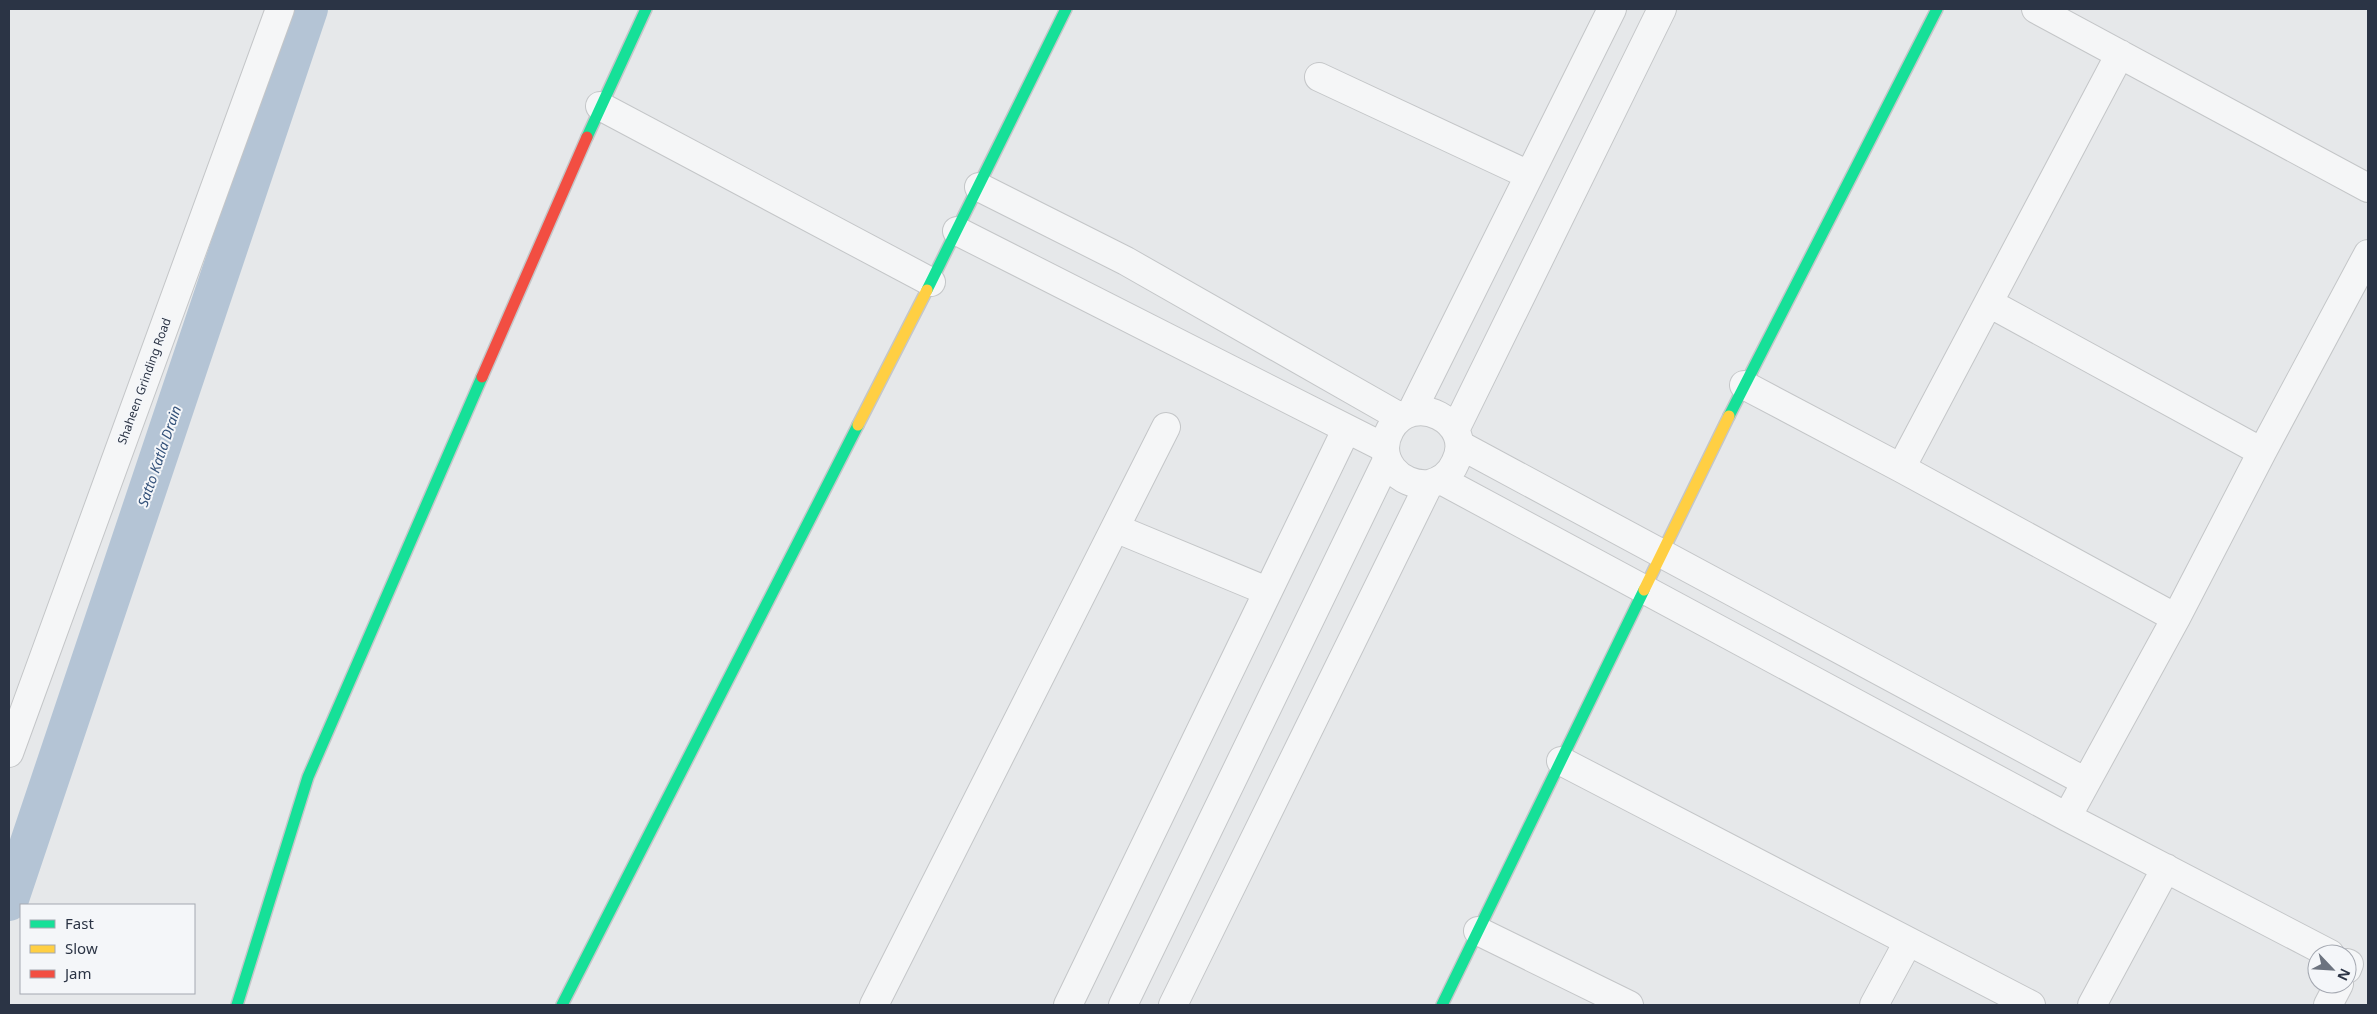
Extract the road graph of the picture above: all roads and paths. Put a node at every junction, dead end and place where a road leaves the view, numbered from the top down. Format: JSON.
{"nodes":[{"id":1,"x":280,"y":9,"type":"edge"},
{"id":2,"x":646,"y":9,"type":"edge"},
{"id":3,"x":1066,"y":9,"type":"edge"},
{"id":4,"x":1612,"y":9,"type":"edge"},
{"id":5,"x":1662,"y":9,"type":"edge"},
{"id":6,"x":1938,"y":9,"type":"edge"},
{"id":7,"x":2036,"y":9,"type":"edge"},
{"id":8,"x":2120,"y":54,"type":"junction"},
{"id":9,"x":1319,"y":77,"type":"dead end"},
{"id":10,"x":600,"y":106,"type":"junction"},
{"id":11,"x":1529,"y":175,"type":"junction"},
{"id":12,"x":979,"y":186,"type":"junction"},
{"id":13,"x":2368,"y":188,"type":"edge"},
{"id":14,"x":957,"y":231,"type":"junction"},
{"id":15,"x":2368,"y":254,"type":"edge"},
{"id":16,"x":931,"y":282,"type":"junction"},
{"id":17,"x":1989,"y":303,"type":"junction"},
{"id":18,"x":1744,"y":385,"type":"junction"},
{"id":19,"x":1406,"y":414,"type":"junction"},
{"id":20,"x":1166,"y":428,"type":"dead end"},
{"id":21,"x":1346,"y":430,"type":"junction"},
{"id":22,"x":1457,"y":437,"type":"junction"},
{"id":23,"x":2262,"y":452,"type":"junction"},
{"id":24,"x":1386,"y":454,"type":"junction"},
{"id":25,"x":1901,"y":468,"type":"junction"},
{"id":26,"x":1435,"y":482,"type":"junction"},
{"id":27,"x":1115,"y":528,"type":"junction"},
{"id":28,"x":1663,"y":554,"type":"junction"},
{"id":29,"x":1644,"y":588,"type":"junction"},
{"id":30,"x":1267,"y":591,"type":"junction"},
{"id":31,"x":2176,"y":618,"type":"junction"},
{"id":32,"x":9,"y":753,"type":"edge"},
{"id":33,"x":1561,"y":761,"type":"junction"},
{"id":34,"x":2086,"y":782,"type":"junction"},
{"id":35,"x":2067,"y":817,"type":"junction"},
{"id":36,"x":2166,"y":868,"type":"junction"},
{"id":37,"x":1478,"y":931,"type":"junction"},
{"id":38,"x":1908,"y":942,"type":"junction"},
{"id":39,"x":2311,"y":944,"type":"edge"},
{"id":40,"x":236,"y":1005,"type":"edge"},
{"id":41,"x":562,"y":1005,"type":"edge"},
{"id":42,"x":874,"y":1005,"type":"edge"},
{"id":43,"x":1068,"y":1005,"type":"edge"},
{"id":44,"x":1123,"y":1005,"type":"edge"},
{"id":45,"x":1173,"y":1005,"type":"edge"},
{"id":46,"x":1442,"y":1005,"type":"edge"},
{"id":47,"x":1629,"y":1005,"type":"edge"},
{"id":48,"x":1874,"y":1005,"type":"edge"},
{"id":49,"x":2031,"y":1005,"type":"edge"},
{"id":50,"x":2092,"y":1005,"type":"edge"}],
"edges":[{"from":1,"to":32,"type":"street","name":"Shaheen Grinding Road"},
{"from":2,"to":10,"type":"street"},
{"from":3,"to":12,"type":"street"},
{"from":4,"to":11,"type":"street"},
{"from":5,"to":22,"type":"street"},
{"from":6,"to":18,"type":"street"},
{"from":7,"to":8,"type":"street"},
{"from":8,"to":13,"type":"street"},
{"from":8,"to":17,"type":"street"},
{"from":9,"to":11,"type":"street"},
{"from":10,"to":16,"type":"street"},
{"from":10,"to":40,"type":"street"},
{"from":11,"to":19,"type":"street"},
{"from":12,"to":14,"type":"street"},
{"from":12,"to":19,"type":"street"},
{"from":14,"to":16,"type":"street"},
{"from":14,"to":21,"type":"street"},
{"from":15,"to":23,"type":"street"},
{"from":16,"to":41,"type":"street"},
{"from":17,"to":23,"type":"street"},
{"from":17,"to":25,"type":"street"},
{"from":18,"to":25,"type":"street"},
{"from":18,"to":28,"type":"street"},
{"from":19,"to":22,"type":"street"},
{"from":19,"to":24,"type":"street"},
{"from":20,"to":27,"type":"street"},
{"from":21,"to":24,"type":"street"},
{"from":21,"to":30,"type":"street"},
{"from":22,"to":26,"type":"street"},
{"from":22,"to":28,"type":"street"},
{"from":23,"to":31,"type":"street"},
{"from":24,"to":26,"type":"street"},
{"from":24,"to":44,"type":"street"},
{"from":25,"to":31,"type":"street"},
{"from":26,"to":29,"type":"street"},
{"from":26,"to":45,"type":"street"},
{"from":27,"to":30,"type":"street"},
{"from":27,"to":42,"type":"street"},
{"from":28,"to":29,"type":"street"},
{"from":28,"to":34,"type":"street"},
{"from":29,"to":33,"type":"street"},
{"from":29,"to":35,"type":"street"},
{"from":30,"to":43,"type":"street"},
{"from":31,"to":34,"type":"street"},
{"from":33,"to":37,"type":"street"},
{"from":33,"to":38,"type":"street"},
{"from":34,"to":35,"type":"street"},
{"from":35,"to":36,"type":"street"},
{"from":36,"to":39,"type":"street"},
{"from":36,"to":50,"type":"street"},
{"from":37,"to":46,"type":"street"},
{"from":37,"to":47,"type":"street"},
{"from":38,"to":48,"type":"street"},
{"from":38,"to":49,"type":"street"}]}
